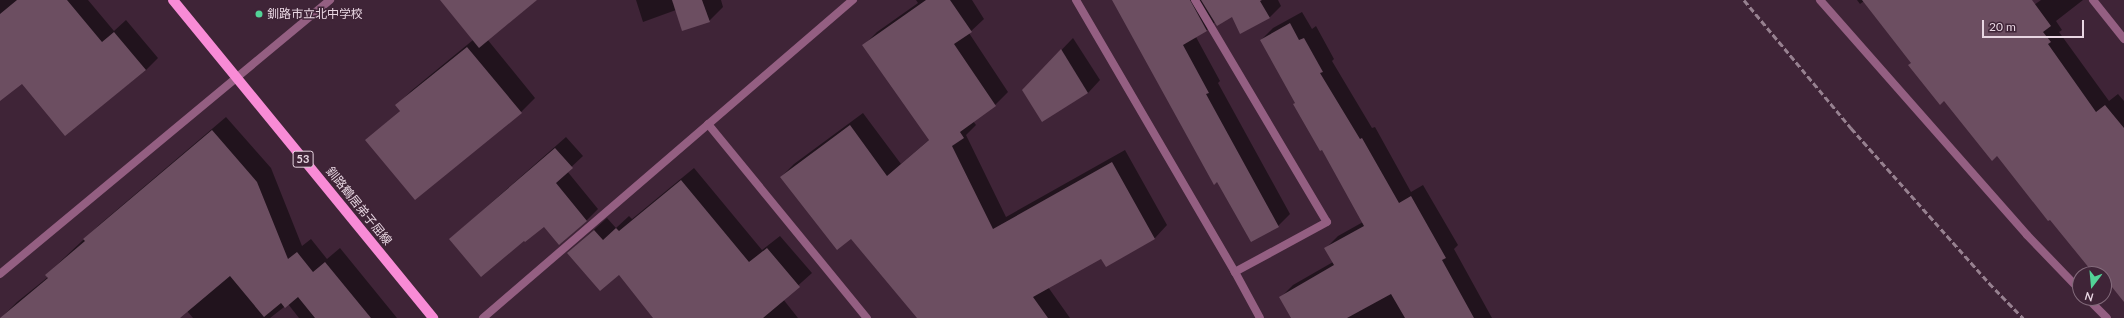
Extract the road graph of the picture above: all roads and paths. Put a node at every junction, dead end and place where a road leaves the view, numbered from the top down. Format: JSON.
{"nodes":[{"id":1,"x":173,"y":0,"type":"edge"},
{"id":2,"x":330,"y":0,"type":"edge"},
{"id":3,"x":853,"y":0,"type":"edge"},
{"id":4,"x":1076,"y":0,"type":"edge"},
{"id":5,"x":1195,"y":0,"type":"edge"},
{"id":6,"x":1820,"y":0,"type":"edge"},
{"id":7,"x":2093,"y":0,"type":"edge"},
{"id":8,"x":2124,"y":39,"type":"edge"},
{"id":9,"x":236,"y":77,"type":"junction"},
{"id":10,"x":708,"y":124,"type":"junction"},
{"id":11,"x":1235,"y":272,"type":"junction"},
{"id":12,"x":0,"y":274,"type":"edge"},
{"id":13,"x":2072,"y":282,"type":"edge"},
{"id":14,"x":2095,"y":306,"type":"edge"},
{"id":15,"x":433,"y":318,"type":"edge"},
{"id":16,"x":483,"y":318,"type":"edge"},
{"id":17,"x":867,"y":318,"type":"edge"},
{"id":18,"x":1260,"y":318,"type":"edge"},
{"id":19,"x":2107,"y":318,"type":"edge"}],
"edges":[{"from":1,"to":9,"type":"main road","name":"釧路鶴居弟子屈線","number":"53"},
{"from":2,"to":9,"type":"street"},
{"from":3,"to":10,"type":"street"},
{"from":4,"to":11,"type":"street"},
{"from":5,"to":11,"type":"street"},
{"from":6,"to":13,"type":"street"},
{"from":7,"to":8,"type":"street"},
{"from":9,"to":12,"type":"street"},
{"from":9,"to":15,"type":"main road","name":"釧路鶴居弟子屈線","number":"53"},
{"from":10,"to":16,"type":"street"},
{"from":10,"to":17,"type":"street"},
{"from":11,"to":18,"type":"street"},
{"from":14,"to":19,"type":"street"}]}
